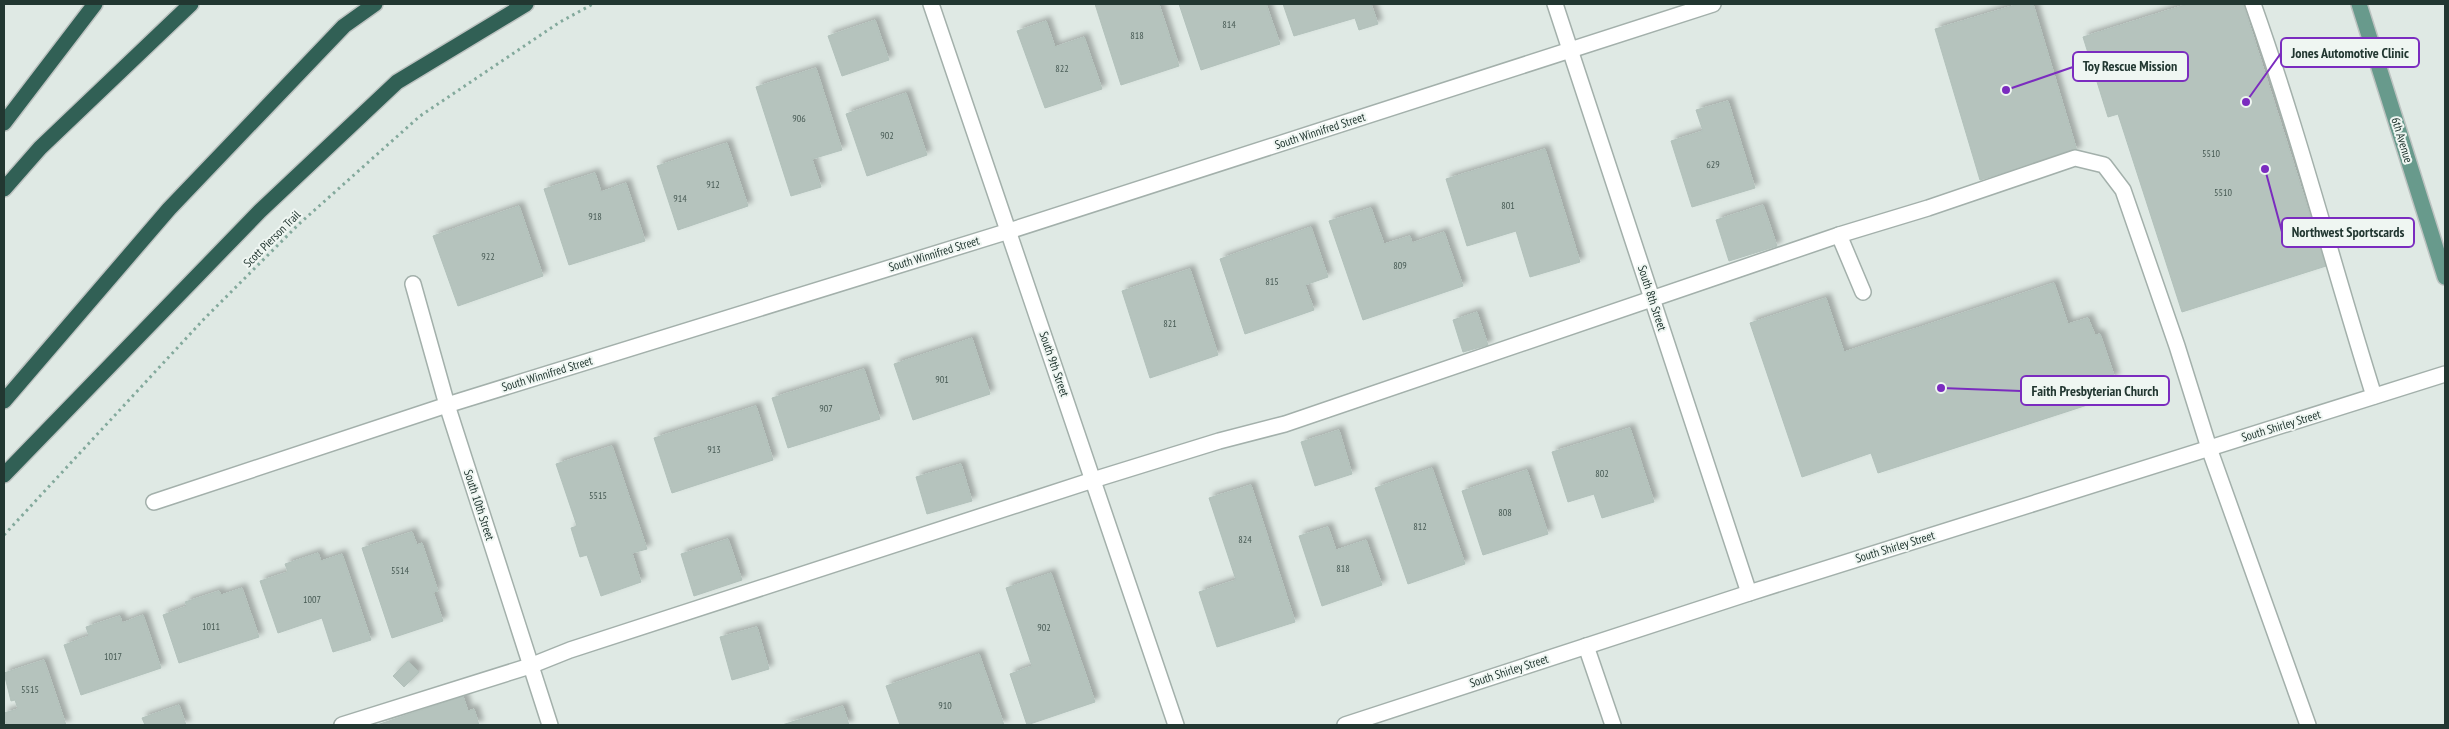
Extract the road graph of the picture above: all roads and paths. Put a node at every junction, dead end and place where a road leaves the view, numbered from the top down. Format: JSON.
{"nodes":[{"id":1,"x":95,"y":4,"type":"edge"},
{"id":2,"x":191,"y":4,"type":"edge"},
{"id":3,"x":375,"y":4,"type":"edge"},
{"id":4,"x":526,"y":4,"type":"edge"},
{"id":5,"x":593,"y":4,"type":"edge"},
{"id":6,"x":931,"y":4,"type":"edge"},
{"id":7,"x":1555,"y":4,"type":"edge"},
{"id":8,"x":1713,"y":4,"type":"edge"},
{"id":9,"x":2253,"y":4,"type":"edge"},
{"id":10,"x":2360,"y":4,"type":"edge"},
{"id":11,"x":1571,"y":50,"type":"junction"},
{"id":12,"x":4,"y":124,"type":"edge"},
{"id":13,"x":4,"y":189,"type":"edge"},
{"id":14,"x":1009,"y":230,"type":"junction"},
{"id":15,"x":1838,"y":235,"type":"junction"},
{"id":16,"x":2444,"y":268,"type":"edge"},
{"id":17,"x":413,"y":284,"type":"dead end"},
{"id":18,"x":1863,"y":292,"type":"dead end"},
{"id":19,"x":1653,"y":300,"type":"junction"},
{"id":20,"x":2445,"y":374,"type":"edge"},
{"id":21,"x":2374,"y":396,"type":"junction"},
{"id":22,"x":4,"y":401,"type":"edge"},
{"id":23,"x":447,"y":404,"type":"junction"},
{"id":24,"x":2209,"y":448,"type":"junction"},
{"id":25,"x":4,"y":475,"type":"edge"},
{"id":26,"x":1094,"y":480,"type":"junction"},
{"id":27,"x":154,"y":502,"type":"dead end"},
{"id":28,"x":4,"y":535,"type":"edge"},
{"id":29,"x":1749,"y":593,"type":"junction"},
{"id":30,"x":1586,"y":646,"type":"junction"},
{"id":31,"x":530,"y":666,"type":"junction"},
{"id":32,"x":1354,"y":724,"type":"edge"},
{"id":33,"x":342,"y":725,"type":"edge"},
{"id":34,"x":550,"y":725,"type":"edge"},
{"id":35,"x":1176,"y":725,"type":"edge"},
{"id":36,"x":1613,"y":725,"type":"edge"},
{"id":37,"x":2308,"y":725,"type":"edge"}],
"edges":[{"from":1,"to":12,"type":"highway"},
{"from":2,"to":13,"type":"highway"},
{"from":3,"to":22,"type":"highway"},
{"from":4,"to":25,"type":"highway"},
{"from":5,"to":28,"type":"path","name":"Scott Pierson Trail"},
{"from":6,"to":14,"type":"street","name":"South 9th Street"},
{"from":7,"to":11,"type":"street","name":"South 8th Street"},
{"from":8,"to":11,"type":"street","name":"South Winnifred Street"},
{"from":9,"to":21,"type":"street"},
{"from":10,"to":16,"type":"main road","name":"6th Avenue"},
{"from":11,"to":14,"type":"street","name":"South Winnifred Street"},
{"from":11,"to":19,"type":"street","name":"South 8th Street"},
{"from":14,"to":23,"type":"street","name":"South Winnifred Street"},
{"from":14,"to":26,"type":"street","name":"South 9th Street"},
{"from":15,"to":18,"type":"street"},
{"from":15,"to":19,"type":"street"},
{"from":15,"to":24,"type":"street"},
{"from":17,"to":23,"type":"street","name":"South 10th Street"},
{"from":19,"to":26,"type":"street"},
{"from":19,"to":29,"type":"street","name":"South 8th Street"},
{"from":20,"to":21,"type":"street","name":"South Shirley Street"},
{"from":21,"to":24,"type":"street","name":"South Shirley Street"},
{"from":23,"to":27,"type":"street","name":"South Winnifred Street"},
{"from":23,"to":31,"type":"street","name":"South 10th Street"},
{"from":24,"to":29,"type":"street","name":"South Shirley Street"},
{"from":24,"to":37,"type":"street"},
{"from":26,"to":31,"type":"street"},
{"from":26,"to":35,"type":"street","name":"South 9th Street"},
{"from":29,"to":30,"type":"street","name":"South Shirley Street"},
{"from":30,"to":32,"type":"street","name":"South Shirley Street"},
{"from":30,"to":36,"type":"street"},
{"from":31,"to":33,"type":"street"},
{"from":31,"to":34,"type":"street","name":"South 10th Street"}]}
